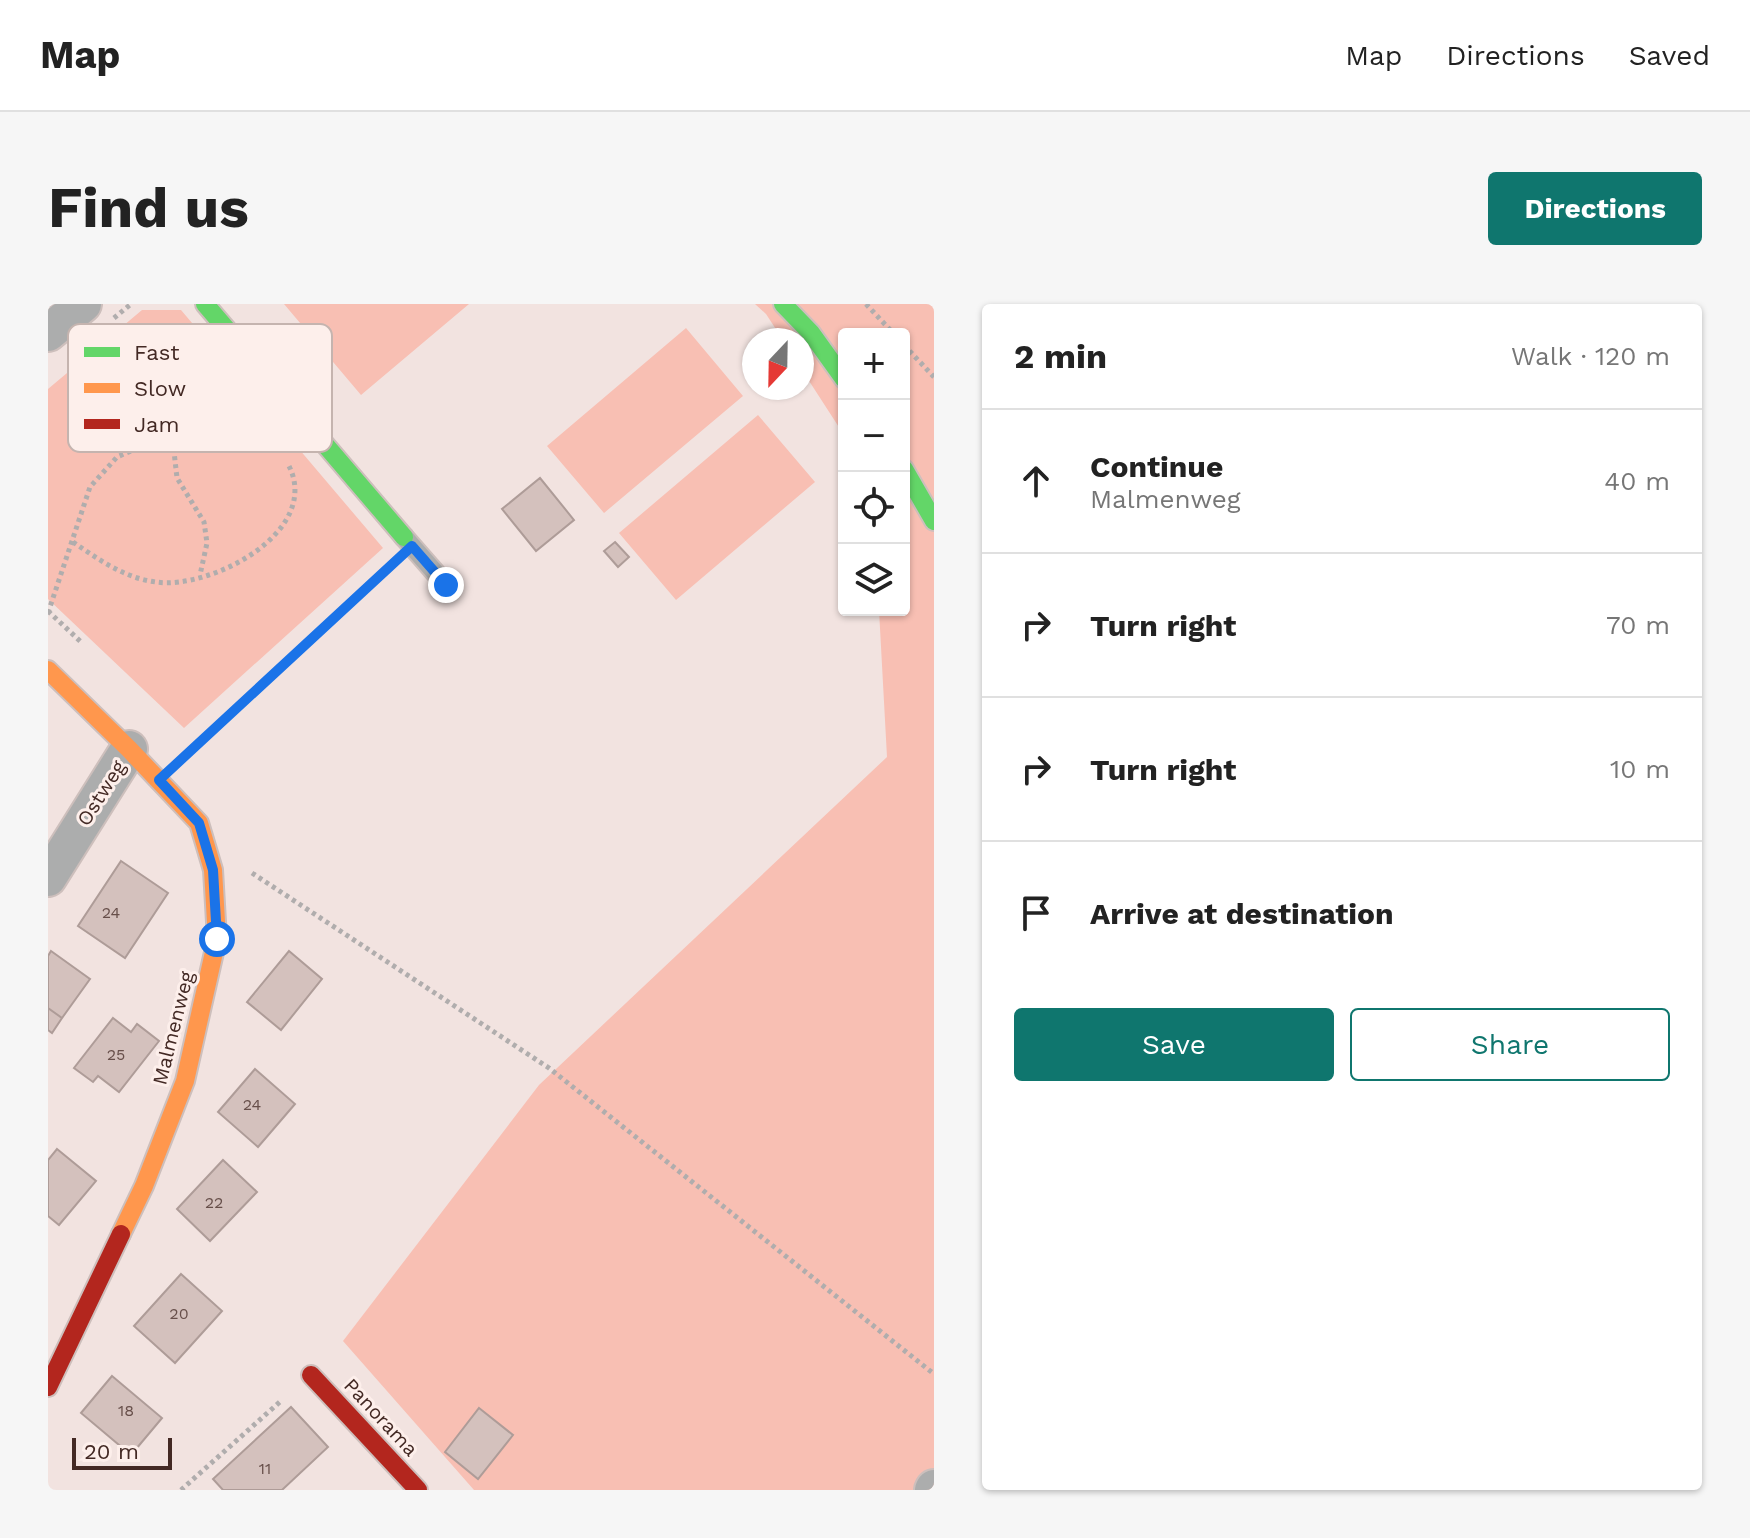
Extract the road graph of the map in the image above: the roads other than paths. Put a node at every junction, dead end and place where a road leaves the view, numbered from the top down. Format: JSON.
{"nodes":[{"id":1,"x":83,"y":304,"type":"edge"},
{"id":2,"x":205,"y":304,"type":"edge"},
{"id":3,"x":783,"y":304,"type":"edge"},
{"id":4,"x":222,"y":324,"type":"edge"},
{"id":5,"x":48,"y":333,"type":"edge"},
{"id":6,"x":838,"y":371,"type":"edge"},
{"id":7,"x":331,"y":452,"type":"edge"},
{"id":8,"x":906,"y":472,"type":"edge"},
{"id":9,"x":934,"y":521,"type":"edge"},
{"id":10,"x":408,"y":542,"type":"joint"},
{"id":11,"x":446,"y":585,"type":"dead end"},
{"id":12,"x":48,"y":670,"type":"edge"},
{"id":13,"x":129,"y":749,"type":"junction"},
{"id":14,"x":48,"y":878,"type":"edge"},
{"id":15,"x":311,"y":1375,"type":"road end"},
{"id":16,"x":48,"y":1387,"type":"edge"},
{"id":17,"x":418,"y":1490,"type":"edge"}],
"edges":[{"from":1,"to":5,"type":"street"},
{"from":2,"to":4,"type":"street"},
{"from":3,"to":6,"type":"street"},
{"from":7,"to":10,"type":"street"},
{"from":8,"to":9,"type":"street"},
{"from":10,"to":11,"type":"lane"},
{"from":12,"to":13,"type":"street","name":"Malmenweg"},
{"from":13,"to":14,"type":"street","name":"Ostweg"},
{"from":13,"to":16,"type":"street","name":"Malmenweg"},
{"from":15,"to":17,"type":"street","name":"Panorama"}]}
